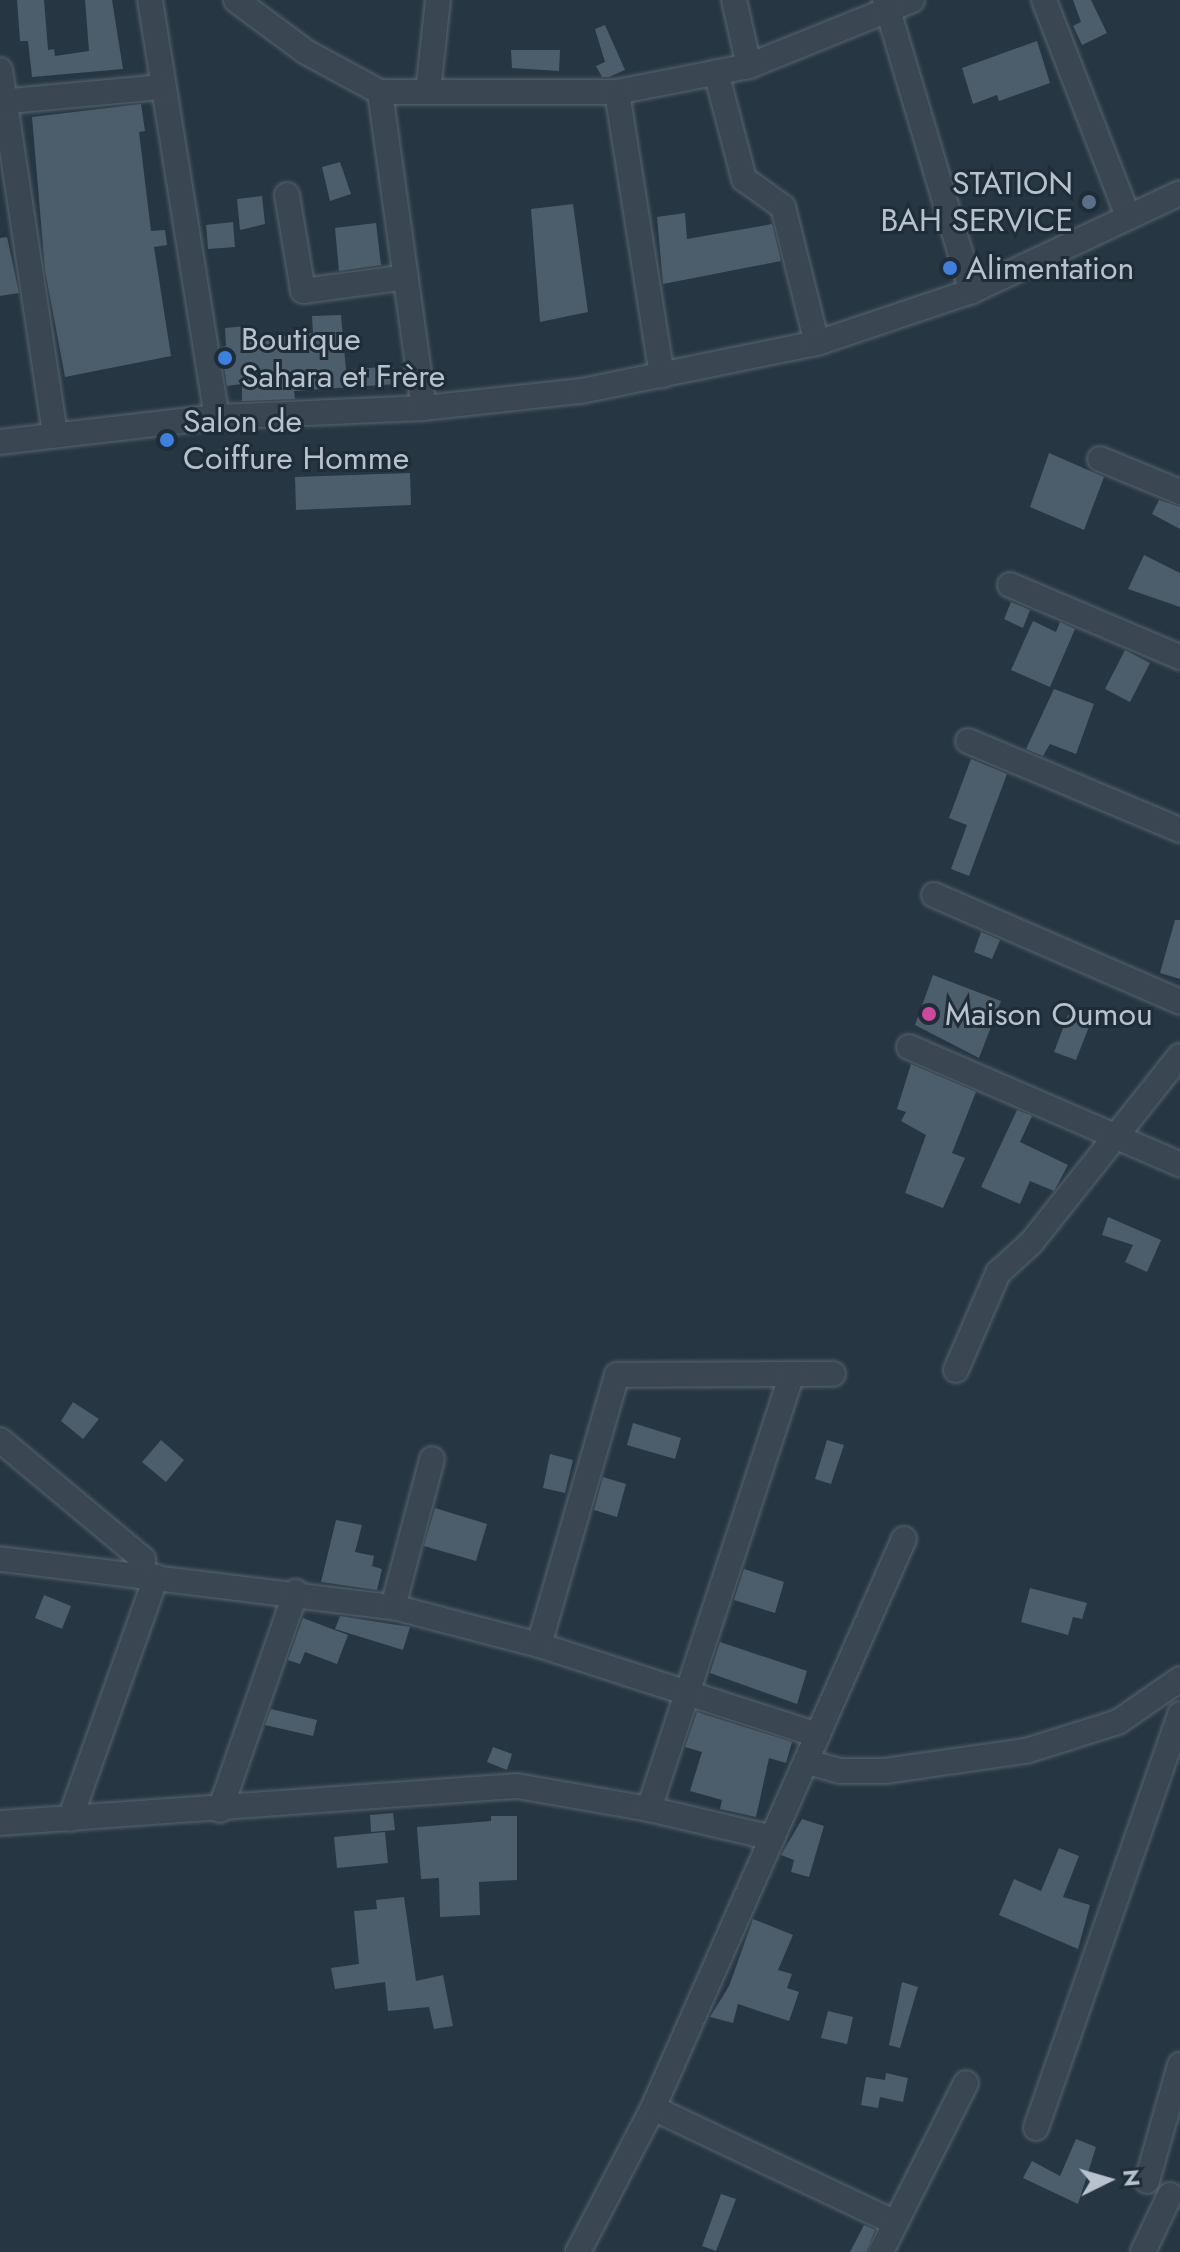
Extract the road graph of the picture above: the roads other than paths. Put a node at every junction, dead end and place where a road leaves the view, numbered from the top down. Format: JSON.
{"nodes":[{"id":1,"x":150,"y":0,"type":"edge"},
{"id":2,"x":236,"y":0,"type":"edge"},
{"id":3,"x":438,"y":0,"type":"edge"},
{"id":4,"x":734,"y":0,"type":"edge"},
{"id":5,"x":912,"y":0,"type":"edge"},
{"id":6,"x":1044,"y":0,"type":"edge"},
{"id":7,"x":886,"y":5,"type":"edge"},
{"id":8,"x":749,"y":66,"type":"junction"},
{"id":9,"x":0,"y":70,"type":"edge"},
{"id":10,"x":716,"y":72,"type":"junction"},
{"id":11,"x":163,"y":87,"type":"junction"},
{"id":12,"x":380,"y":92,"type":"junction"},
{"id":13,"x":428,"y":92,"type":"junction"},
{"id":14,"x":617,"y":92,"type":"junction"},
{"id":15,"x":2,"y":102,"type":"edge"},
{"id":16,"x":1180,"y":193,"type":"edge"},
{"id":17,"x":287,"y":195,"type":"dead end"},
{"id":18,"x":1128,"y":217,"type":"junction"},
{"id":19,"x":406,"y":277,"type":"junction"},
{"id":20,"x":972,"y":291,"type":"junction"},
{"id":21,"x":817,"y":343,"type":"junction"},
{"id":22,"x":662,"y":375,"type":"junction"},
{"id":23,"x":424,"y":408,"type":"junction"},
{"id":24,"x":217,"y":417,"type":"junction"},
{"id":25,"x":55,"y":434,"type":"junction"},
{"id":26,"x":0,"y":442,"type":"edge"},
{"id":27,"x":1100,"y":459,"type":"dead end"},
{"id":28,"x":1180,"y":492,"type":"edge"},
{"id":29,"x":1010,"y":585,"type":"dead end"},
{"id":30,"x":1180,"y":657,"type":"edge"},
{"id":31,"x":968,"y":741,"type":"dead end"},
{"id":32,"x":1180,"y":830,"type":"edge"},
{"id":33,"x":934,"y":895,"type":"dead end"},
{"id":34,"x":1180,"y":1002,"type":"edge"},
{"id":35,"x":909,"y":1047,"type":"dead end"},
{"id":36,"x":1180,"y":1056,"type":"edge"},
{"id":37,"x":1116,"y":1136,"type":"junction"},
{"id":38,"x":1180,"y":1164,"type":"edge"},
{"id":39,"x":956,"y":1370,"type":"dead end"},
{"id":40,"x":792,"y":1374,"type":"junction"},
{"id":41,"x":833,"y":1374,"type":"dead end"},
{"id":42,"x":0,"y":1440,"type":"edge"},
{"id":43,"x":432,"y":1459,"type":"dead end"},
{"id":44,"x":904,"y":1539,"type":"dead end"},
{"id":45,"x":0,"y":1559,"type":"edge"},
{"id":46,"x":150,"y":1576,"type":"junction"},
{"id":47,"x":296,"y":1592,"type":"junction"},
{"id":48,"x":393,"y":1607,"type":"junction"},
{"id":49,"x":539,"y":1645,"type":"junction"},
{"id":50,"x":1180,"y":1679,"type":"edge"},
{"id":51,"x":687,"y":1693,"type":"junction"},
{"id":52,"x":1180,"y":1714,"type":"edge"},
{"id":53,"x":818,"y":1735,"type":"junction"},
{"id":54,"x":807,"y":1762,"type":"junction"},
{"id":55,"x":649,"y":1809,"type":"junction"},
{"id":56,"x":220,"y":1810,"type":"junction"},
{"id":57,"x":0,"y":1811,"type":"edge"},
{"id":58,"x":70,"y":1819,"type":"junction"},
{"id":59,"x":0,"y":1823,"type":"edge"},
{"id":60,"x":773,"y":1838,"type":"junction"},
{"id":61,"x":1180,"y":2065,"type":"edge"},
{"id":62,"x":966,"y":2083,"type":"dead end"},
{"id":63,"x":653,"y":2108,"type":"junction"},
{"id":64,"x":1036,"y":2128,"type":"dead end"},
{"id":65,"x":1147,"y":2181,"type":"dead end"},
{"id":66,"x":1170,"y":2195,"type":"dead end"},
{"id":67,"x":895,"y":2223,"type":"junction"},
{"id":68,"x":578,"y":2252,"type":"edge"},
{"id":69,"x":881,"y":2252,"type":"edge"},
{"id":70,"x":1143,"y":2252,"type":"edge"}],
"edges":[{"from":1,"to":11,"type":"street"},
{"from":2,"to":12,"type":"street"},
{"from":3,"to":13,"type":"street"},
{"from":4,"to":8,"type":"street"},
{"from":5,"to":7,"type":"street"},
{"from":6,"to":18,"type":"street"},
{"from":7,"to":8,"type":"street"},
{"from":7,"to":20,"type":"street"},
{"from":8,"to":10,"type":"street"},
{"from":9,"to":15,"type":"street"},
{"from":10,"to":14,"type":"street"},
{"from":10,"to":21,"type":"street"},
{"from":11,"to":15,"type":"street"},
{"from":11,"to":24,"type":"street"},
{"from":12,"to":13,"type":"street"},
{"from":12,"to":19,"type":"street"},
{"from":13,"to":14,"type":"street"},
{"from":14,"to":22,"type":"street"},
{"from":15,"to":25,"type":"street"},
{"from":16,"to":18,"type":"street"},
{"from":17,"to":19,"type":"street"},
{"from":18,"to":20,"type":"street"},
{"from":19,"to":23,"type":"street"},
{"from":20,"to":21,"type":"street"},
{"from":21,"to":22,"type":"street"},
{"from":22,"to":23,"type":"street"},
{"from":23,"to":24,"type":"street"},
{"from":24,"to":25,"type":"street"},
{"from":25,"to":26,"type":"street"},
{"from":27,"to":28,"type":"street"},
{"from":29,"to":30,"type":"street"},
{"from":31,"to":32,"type":"street"},
{"from":33,"to":34,"type":"street"},
{"from":35,"to":37,"type":"street"},
{"from":36,"to":37,"type":"street"},
{"from":37,"to":38,"type":"street"},
{"from":37,"to":39,"type":"street"},
{"from":40,"to":41,"type":"street"},
{"from":40,"to":49,"type":"street"},
{"from":40,"to":51,"type":"street"},
{"from":42,"to":46,"type":"street"},
{"from":43,"to":48,"type":"street"},
{"from":44,"to":53,"type":"street"},
{"from":45,"to":46,"type":"street"},
{"from":46,"to":47,"type":"street"},
{"from":46,"to":58,"type":"street"},
{"from":47,"to":48,"type":"street"},
{"from":47,"to":56,"type":"street"},
{"from":48,"to":49,"type":"street"},
{"from":49,"to":51,"type":"street"},
{"from":50,"to":54,"type":"street"},
{"from":51,"to":53,"type":"street"},
{"from":51,"to":55,"type":"street"},
{"from":52,"to":64,"type":"street"},
{"from":53,"to":54,"type":"street"},
{"from":54,"to":60,"type":"street"},
{"from":55,"to":56,"type":"street"},
{"from":55,"to":60,"type":"street"},
{"from":56,"to":58,"type":"street"},
{"from":57,"to":59,"type":"street"},
{"from":58,"to":59,"type":"street"},
{"from":60,"to":63,"type":"street"},
{"from":61,"to":65,"type":"street"},
{"from":62,"to":67,"type":"street"},
{"from":63,"to":67,"type":"street"},
{"from":63,"to":68,"type":"street"},
{"from":66,"to":70,"type":"street"},
{"from":67,"to":69,"type":"street"}]}
